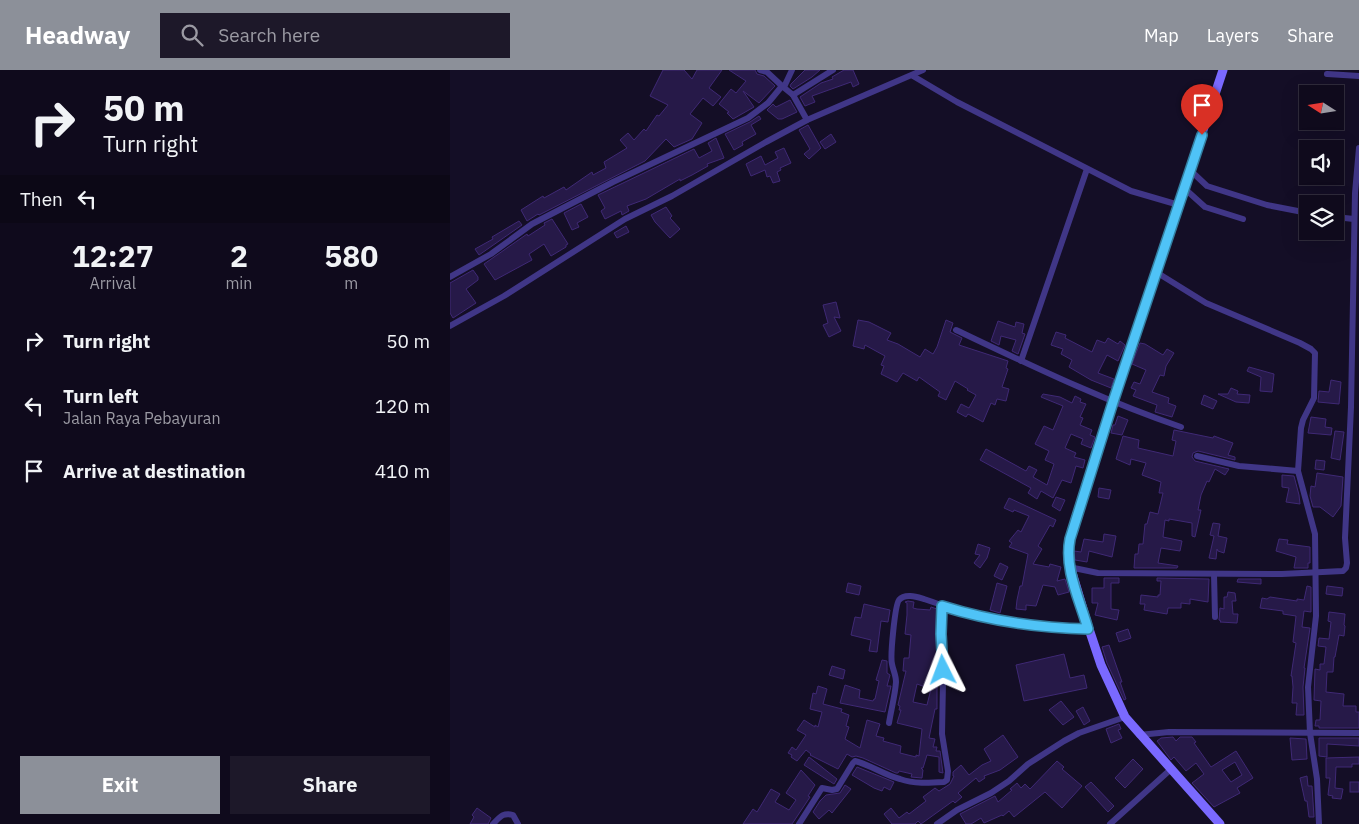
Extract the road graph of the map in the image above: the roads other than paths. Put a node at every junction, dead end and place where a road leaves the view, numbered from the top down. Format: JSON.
{"nodes":[{"id":1,"x":760,"y":70,"type":"edge"},
{"id":2,"x":792,"y":70,"type":"edge"},
{"id":3,"x":833,"y":70,"type":"edge"},
{"id":4,"x":922,"y":70,"type":"edge"},
{"id":5,"x":1223,"y":70,"type":"edge"},
{"id":6,"x":1327,"y":74,"type":"dead end"},
{"id":7,"x":913,"y":76,"type":"junction"},
{"id":8,"x":1359,"y":76,"type":"edge"},
{"id":9,"x":783,"y":86,"type":"junction"},
{"id":10,"x":793,"y":95,"type":"junction"},
{"id":11,"x":807,"y":120,"type":"junction"},
{"id":12,"x":1359,"y":148,"type":"edge"},
{"id":13,"x":1087,"y":169,"type":"junction"},
{"id":14,"x":1190,"y":170,"type":"junction"},
{"id":15,"x":1184,"y":188,"type":"junction"},
{"id":16,"x":1179,"y":205,"type":"junction"},
{"id":17,"x":1299,"y":211,"type":"edge"},
{"id":18,"x":1243,"y":218,"type":"dead end"},
{"id":19,"x":1344,"y":218,"type":"edge"},
{"id":20,"x":1354,"y":219,"type":"junction"},
{"id":21,"x":1156,"y":272,"type":"junction"},
{"id":22,"x":450,"y":277,"type":"edge"},
{"id":23,"x":450,"y":326,"type":"edge"},
{"id":24,"x":956,"y":330,"type":"dead end"},
{"id":25,"x":1021,"y":361,"type":"junction"},
{"id":26,"x":1113,"y":402,"type":"junction"},
{"id":27,"x":1181,"y":427,"type":"dead end"},
{"id":28,"x":1197,"y":456,"type":"dead end"},
{"id":29,"x":1298,"y":471,"type":"junction"},
{"id":30,"x":1069,"y":567,"type":"junction"},
{"id":31,"x":1315,"y":572,"type":"junction"},
{"id":32,"x":1214,"y":574,"type":"junction"},
{"id":33,"x":942,"y":606,"type":"junction"},
{"id":34,"x":1215,"y":617,"type":"dead end"},
{"id":35,"x":1088,"y":629,"type":"junction"},
{"id":36,"x":1125,"y":717,"type":"junction"},
{"id":37,"x":889,"y":724,"type":"dead end"},
{"id":38,"x":1310,"y":733,"type":"junction"},
{"id":39,"x":1359,"y":734,"type":"edge"},
{"id":40,"x":1139,"y":735,"type":"junction"},
{"id":41,"x":1170,"y":770,"type":"junction"},
{"id":42,"x":493,"y":824,"type":"edge"},
{"id":43,"x":518,"y":824,"type":"edge"},
{"id":44,"x":799,"y":824,"type":"edge"},
{"id":45,"x":937,"y":824,"type":"edge"},
{"id":46,"x":1110,"y":824,"type":"edge"},
{"id":47,"x":1220,"y":824,"type":"edge"},
{"id":48,"x":1319,"y":824,"type":"edge"}],
"edges":[{"from":1,"to":9,"type":"street"},
{"from":2,"to":9,"type":"street"},
{"from":3,"to":10,"type":"street"},
{"from":4,"to":7,"type":"street"},
{"from":5,"to":14,"type":"main road"},
{"from":6,"to":8,"type":"street"},
{"from":7,"to":11,"type":"street"},
{"from":7,"to":13,"type":"street"},
{"from":9,"to":10,"type":"street"},
{"from":9,"to":22,"type":"street"},
{"from":10,"to":11,"type":"street"},
{"from":11,"to":23,"type":"street"},
{"from":12,"to":20,"type":"street"},
{"from":13,"to":16,"type":"street"},
{"from":13,"to":25,"type":"street"},
{"from":14,"to":15,"type":"main road"},
{"from":14,"to":17,"type":"street"},
{"from":15,"to":16,"type":"main road"},
{"from":15,"to":18,"type":"street"},
{"from":16,"to":21,"type":"main road"},
{"from":19,"to":20,"type":"street"},
{"from":20,"to":31,"type":"street"},
{"from":21,"to":26,"type":"main road"},
{"from":21,"to":29,"type":"street"},
{"from":24,"to":25,"type":"street"},
{"from":25,"to":26,"type":"street"},
{"from":26,"to":27,"type":"street"},
{"from":26,"to":30,"type":"main road"},
{"from":28,"to":29,"type":"street"},
{"from":29,"to":31,"type":"street"},
{"from":30,"to":32,"type":"street"},
{"from":30,"to":35,"type":"main road"},
{"from":31,"to":32,"type":"street"},
{"from":31,"to":38,"type":"street"},
{"from":32,"to":34,"type":"street"},
{"from":33,"to":35,"type":"street"},
{"from":33,"to":37,"type":"street"},
{"from":33,"to":44,"type":"street"},
{"from":35,"to":36,"type":"main road"},
{"from":36,"to":40,"type":"main road"},
{"from":36,"to":45,"type":"street"},
{"from":38,"to":39,"type":"street"},
{"from":38,"to":40,"type":"street"},
{"from":38,"to":48,"type":"street"},
{"from":40,"to":41,"type":"main road"},
{"from":41,"to":46,"type":"street"},
{"from":41,"to":47,"type":"main road"},
{"from":42,"to":43,"type":"street"}]}
